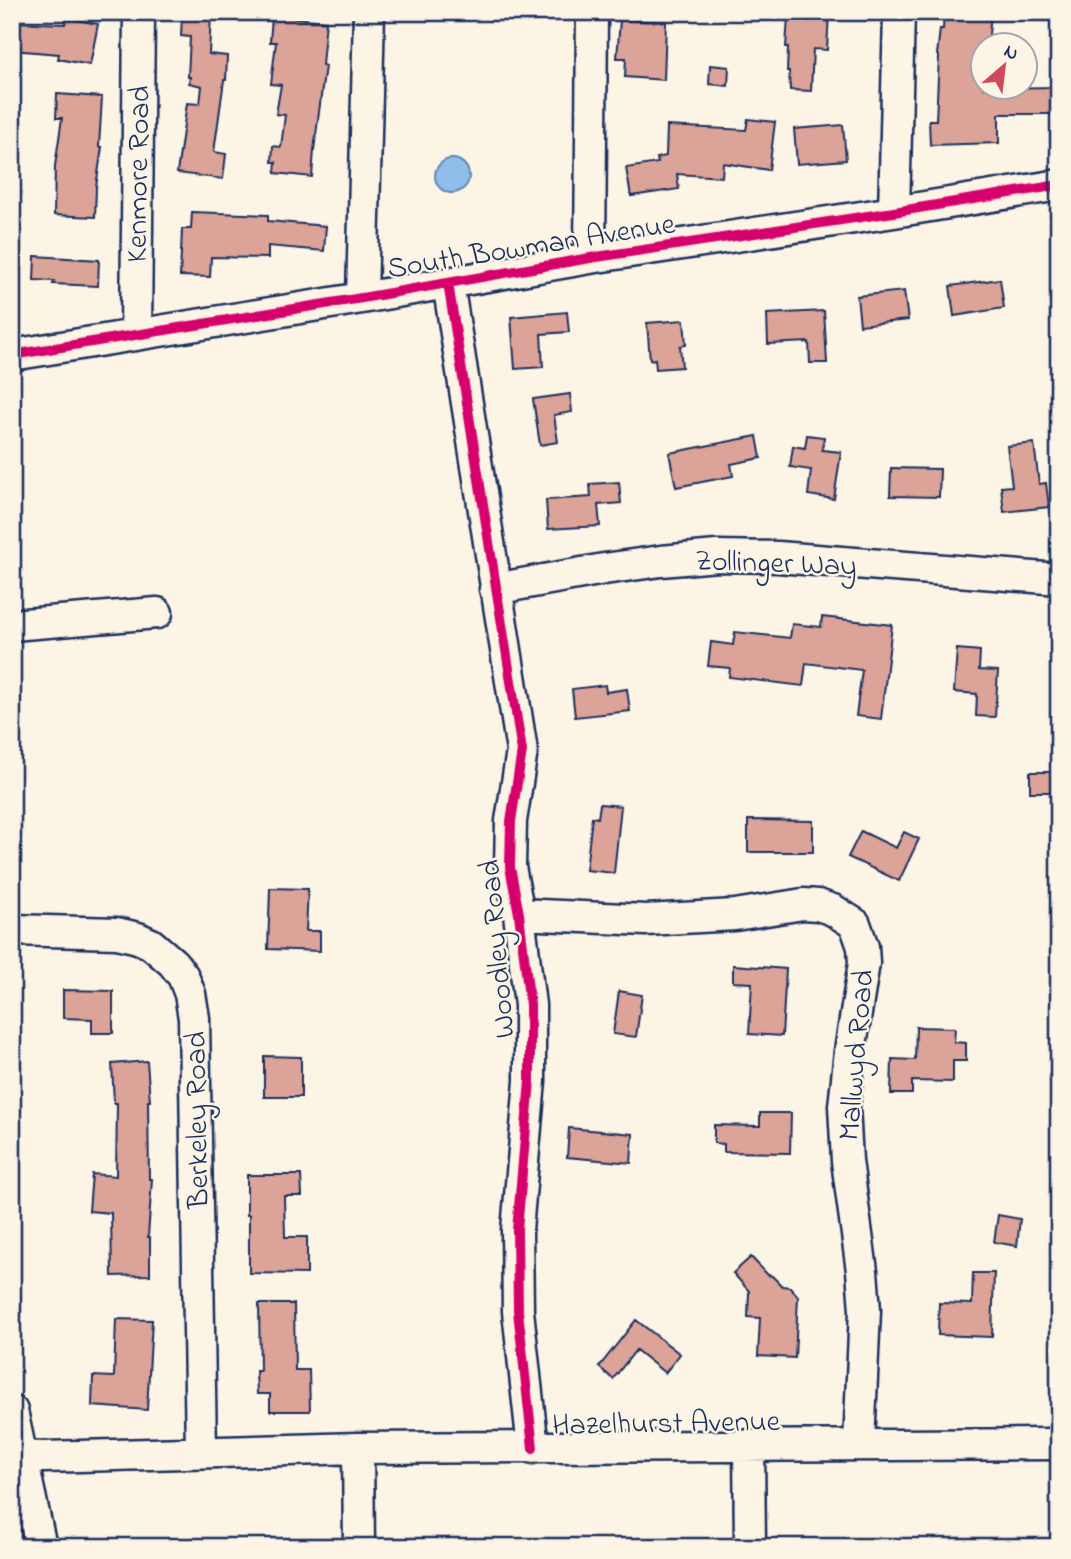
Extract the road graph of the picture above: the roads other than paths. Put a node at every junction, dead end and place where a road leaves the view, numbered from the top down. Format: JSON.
{"nodes":[{"id":1,"x":139,"y":12,"type":"edge"},
{"id":2,"x":369,"y":12,"type":"edge"},
{"id":3,"x":592,"y":12,"type":"edge"},
{"id":4,"x":898,"y":12,"type":"edge"},
{"id":5,"x":1059,"y":185,"type":"edge"},
{"id":6,"x":894,"y":212,"type":"junction"},
{"id":7,"x":590,"y":258,"type":"junction"},
{"id":8,"x":448,"y":283,"type":"junction"},
{"id":9,"x":362,"y":298,"type":"junction"},
{"id":10,"x":136,"y":335,"type":"junction"},
{"id":11,"x":12,"y":355,"type":"edge"},
{"id":12,"x":1059,"y":579,"type":"edge"},
{"id":13,"x":495,"y":589,"type":"junction"},
{"id":14,"x":157,"y":613,"type":"dead end"},
{"id":15,"x":12,"y":625,"type":"edge"},
{"id":16,"x":519,"y":914,"type":"junction"},
{"id":17,"x":12,"y":930,"type":"edge"},
{"id":18,"x":12,"y":1411,"type":"edge"},
{"id":19,"x":859,"y":1444,"type":"junction"},
{"id":20,"x":1059,"y":1444,"type":"edge"},
{"id":21,"x":749,"y":1445,"type":"junction"},
{"id":22,"x":358,"y":1448,"type":"junction"},
{"id":23,"x":533,"y":1448,"type":"junction"},
{"id":24,"x":201,"y":1452,"type":"junction"},
{"id":25,"x":17,"y":1456,"type":"edge"},
{"id":26,"x":41,"y":1547,"type":"edge"},
{"id":27,"x":359,"y":1547,"type":"edge"},
{"id":28,"x":750,"y":1547,"type":"edge"}],
"edges":[{"from":1,"to":10,"type":"street","name":"Kenmore Road"},
{"from":2,"to":9,"type":"street"},
{"from":3,"to":7,"type":"street"},
{"from":4,"to":6,"type":"street"},
{"from":5,"to":6,"type":"street","name":"South Bowman Avenue"},
{"from":6,"to":7,"type":"street","name":"South Bowman Avenue"},
{"from":7,"to":8,"type":"street","name":"South Bowman Avenue"},
{"from":8,"to":9,"type":"street","name":"South Bowman Avenue"},
{"from":8,"to":13,"type":"street","name":"Woodley Road"},
{"from":9,"to":10,"type":"street","name":"South Bowman Avenue"},
{"from":10,"to":11,"type":"street","name":"South Bowman Avenue"},
{"from":12,"to":13,"type":"street","name":"Zollinger Way"},
{"from":13,"to":16,"type":"street","name":"Woodley Road"},
{"from":14,"to":15,"type":"street"},
{"from":16,"to":19,"type":"street","name":"Mallwyd Road"},
{"from":16,"to":23,"type":"street","name":"Woodley Road"},
{"from":17,"to":24,"type":"street","name":"Berkeley Road"},
{"from":18,"to":25,"type":"street"},
{"from":19,"to":20,"type":"street","name":"Hazelhurst Avenue"},
{"from":19,"to":21,"type":"street","name":"Hazelhurst Avenue"},
{"from":21,"to":23,"type":"street","name":"Hazelhurst Avenue"},
{"from":21,"to":28,"type":"street"},
{"from":22,"to":23,"type":"street","name":"Hazelhurst Avenue"},
{"from":22,"to":24,"type":"street","name":"Hazelhurst Avenue"},
{"from":22,"to":27,"type":"street"},
{"from":24,"to":25,"type":"street","name":"Hazelhurst Avenue"},
{"from":25,"to":26,"type":"street"}]}
